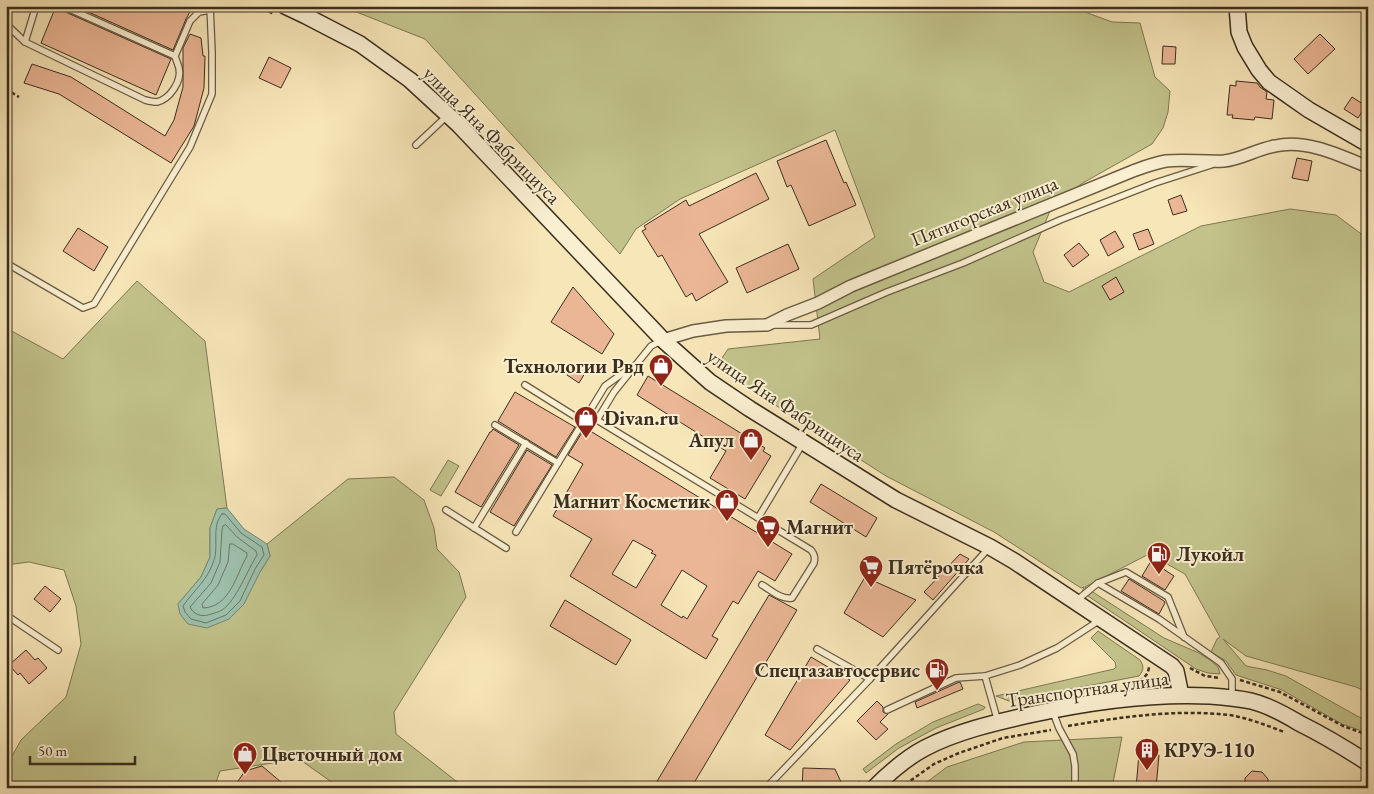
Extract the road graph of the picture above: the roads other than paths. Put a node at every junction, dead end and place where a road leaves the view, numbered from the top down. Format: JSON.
{"nodes":[{"id":1,"x":36,"y":6,"type":"edge"},
{"id":2,"x":63,"y":6,"type":"edge"},
{"id":3,"x":1237,"y":6,"type":"edge"},
{"id":4,"x":210,"y":8,"type":"edge"},
{"id":5,"x":280,"y":10,"type":"edge"},
{"id":6,"x":6,"y":24,"type":"edge"},
{"id":7,"x":25,"y":42,"type":"junction"},
{"id":8,"x":175,"y":56,"type":"junction"},
{"id":9,"x":448,"y":115,"type":"junction"},
{"id":10,"x":1368,"y":144,"type":"edge"},
{"id":11,"x":416,"y":145,"type":"dead end"},
{"id":12,"x":1224,"y":161,"type":"junction"},
{"id":13,"x":1368,"y":167,"type":"edge"},
{"id":14,"x":6,"y":263,"type":"edge"},
{"id":15,"x":767,"y":325,"type":"junction"},
{"id":16,"x":663,"y":340,"type":"junction"},
{"id":17,"x":638,"y":362,"type":"junction"},
{"id":18,"x":525,"y":386,"type":"dead end"},
{"id":19,"x":584,"y":422,"type":"junction"},
{"id":20,"x":495,"y":425,"type":"dead end"},
{"id":21,"x":803,"y":442,"type":"junction"},
{"id":22,"x":526,"y":443,"type":"junction"},
{"id":23,"x":558,"y":463,"type":"junction"},
{"id":24,"x":446,"y":510,"type":"dead end"},
{"id":25,"x":758,"y":518,"type":"junction"},
{"id":26,"x":474,"y":528,"type":"junction"},
{"id":27,"x":516,"y":532,"type":"dead end"},
{"id":28,"x":990,"y":547,"type":"junction"},
{"id":29,"x":506,"y":548,"type":"dead end"},
{"id":30,"x":1098,"y":583,"type":"junction"},
{"id":31,"x":762,"y":585,"type":"dead end"},
{"id":32,"x":1075,"y":602,"type":"junction"},
{"id":33,"x":6,"y":615,"type":"edge"},
{"id":34,"x":1101,"y":619,"type":"junction"},
{"id":35,"x":1184,"y":637,"type":"junction"},
{"id":36,"x":817,"y":649,"type":"dead end"},
{"id":37,"x":58,"y":650,"type":"dead end"},
{"id":38,"x":985,"y":676,"type":"junction"},
{"id":39,"x":870,"y":679,"type":"junction"},
{"id":40,"x":1180,"y":695,"type":"junction"},
{"id":41,"x":1232,"y":698,"type":"junction"},
{"id":42,"x":887,"y":710,"type":"dead end"},
{"id":43,"x":1053,"y":710,"type":"junction"},
{"id":44,"x":998,"y":722,"type":"junction"},
{"id":45,"x":1365,"y":769,"type":"edge"},
{"id":46,"x":766,"y":788,"type":"edge"},
{"id":47,"x":874,"y":788,"type":"edge"},
{"id":48,"x":1075,"y":788,"type":"edge"}],
"edges":[{"from":1,"to":7,"type":"lane"},
{"from":2,"to":8,"type":"lane"},
{"from":3,"to":10,"type":"main road"},
{"from":4,"to":8,"type":"lane"},
{"from":4,"to":14,"type":"lane"},
{"from":5,"to":9,"type":"main road","name":"улица Яна Фабрициуса"},
{"from":6,"to":7,"type":"lane"},
{"from":7,"to":8,"type":"lane"},
{"from":9,"to":11,"type":"lane"},
{"from":9,"to":16,"type":"main road","name":"улица Яна Фабрициуса"},
{"from":12,"to":13,"type":"street","name":"Пятигорская улица"},
{"from":12,"to":15,"type":"lane","name":"Пятигорская улица"},
{"from":12,"to":15,"type":"street","name":"Пятигорская улица"},
{"from":15,"to":16,"type":"street","name":"Пятигорская улица"},
{"from":16,"to":17,"type":"lane"},
{"from":16,"to":21,"type":"main road","name":"улица Яна Фабрициуса"},
{"from":17,"to":19,"type":"lane"},
{"from":17,"to":25,"type":"lane"},
{"from":18,"to":19,"type":"lane"},
{"from":19,"to":23,"type":"lane"},
{"from":20,"to":22,"type":"lane"},
{"from":21,"to":25,"type":"lane"},
{"from":21,"to":28,"type":"main road","name":"улица Яна Фабрициуса"},
{"from":22,"to":23,"type":"lane"},
{"from":22,"to":26,"type":"lane"},
{"from":23,"to":27,"type":"lane"},
{"from":24,"to":26,"type":"lane"},
{"from":25,"to":31,"type":"lane"},
{"from":26,"to":29,"type":"lane"},
{"from":28,"to":32,"type":"main road","name":"улица Яна Фабрициуса"},
{"from":28,"to":39,"type":"lane"},
{"from":30,"to":32,"type":"lane"},
{"from":30,"to":35,"type":"lane"},
{"from":30,"to":35,"type":"lane"},
{"from":32,"to":34,"type":"main road","name":"улица Яна Фабрициуса"},
{"from":33,"to":37,"type":"lane"},
{"from":34,"to":38,"type":"lane"},
{"from":34,"to":40,"type":"main road","name":"улица Яна Фабрициуса"},
{"from":35,"to":41,"type":"lane"},
{"from":36,"to":39,"type":"lane"},
{"from":38,"to":42,"type":"lane"},
{"from":38,"to":44,"type":"lane"},
{"from":39,"to":46,"type":"lane"},
{"from":40,"to":41,"type":"main road","name":"Транспортная улица"},
{"from":40,"to":43,"type":"main road","name":"Транспортная улица"},
{"from":41,"to":45,"type":"main road","name":"Транспортная улица"},
{"from":43,"to":44,"type":"main road","name":"Транспортная улица"},
{"from":43,"to":48,"type":"lane"},
{"from":44,"to":47,"type":"main road","name":"Транспортная улица"}]}
